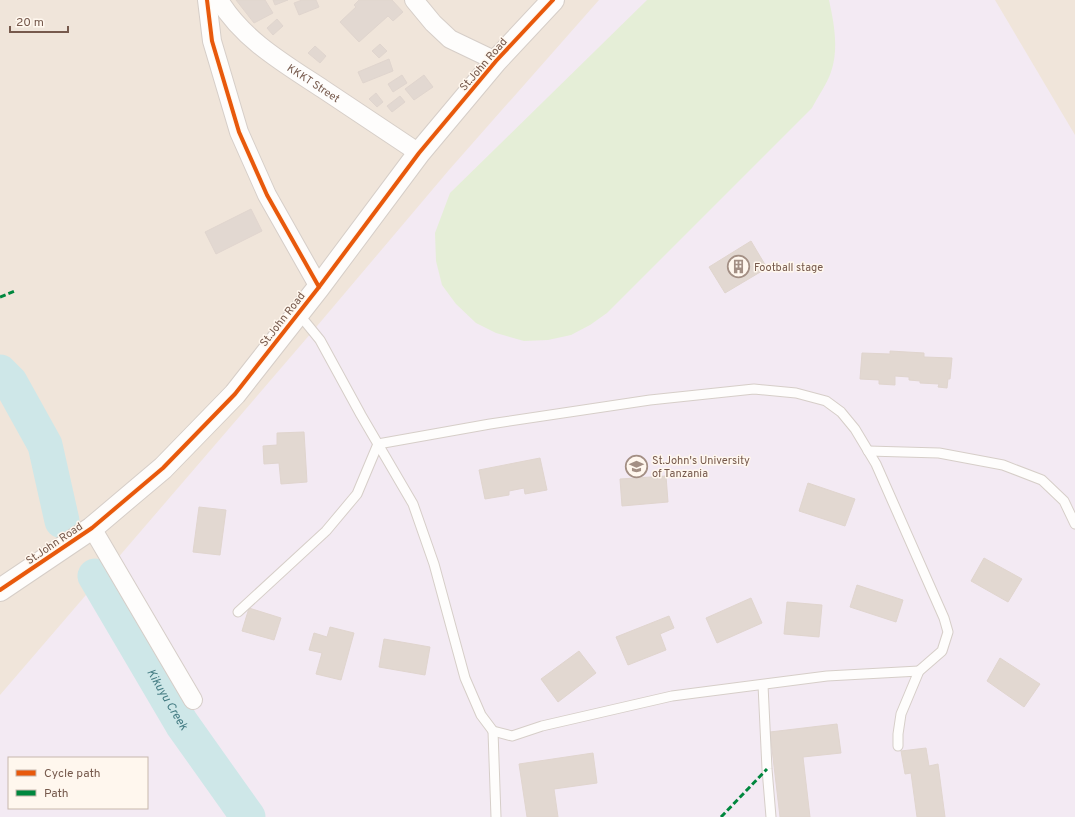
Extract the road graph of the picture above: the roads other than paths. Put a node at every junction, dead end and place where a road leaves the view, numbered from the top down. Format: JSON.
{"nodes":[{"id":1,"x":207,"y":0,"type":"edge"},
{"id":2,"x":219,"y":0,"type":"edge"},
{"id":3,"x":414,"y":0,"type":"edge"},
{"id":4,"x":553,"y":0,"type":"edge"},
{"id":5,"x":496,"y":61,"type":"junction"},
{"id":6,"x":419,"y":153,"type":"junction"},
{"id":7,"x":319,"y":287,"type":"junction"},
{"id":8,"x":298,"y":313,"type":"junction"},
{"id":9,"x":378,"y":444,"type":"junction"},
{"id":10,"x":868,"y":451,"type":"junction"},
{"id":11,"x":1075,"y":524,"type":"edge"},
{"id":12,"x":92,"y":528,"type":"junction"},
{"id":13,"x":0,"y":590,"type":"edge"},
{"id":14,"x":238,"y":612,"type":"dead end"},
{"id":15,"x":919,"y":671,"type":"junction"},
{"id":16,"x":763,"y":685,"type":"junction"},
{"id":17,"x":193,"y":700,"type":"dead end"},
{"id":18,"x":493,"y":731,"type":"junction"},
{"id":19,"x":898,"y":746,"type":"dead end"},
{"id":20,"x":496,"y":817,"type":"edge"},
{"id":21,"x":771,"y":817,"type":"edge"}],
"edges":[{"from":1,"to":7,"type":"street"},
{"from":2,"to":6,"type":"street","name":"KKKT Street"},
{"from":3,"to":5,"type":"street"},
{"from":4,"to":5,"type":"street","name":"St.John Road"},
{"from":5,"to":6,"type":"street","name":"St.John Road"},
{"from":6,"to":7,"type":"street","name":"St.John Road"},
{"from":7,"to":8,"type":"street","name":"St.John Road"},
{"from":8,"to":9,"type":"lane"},
{"from":8,"to":12,"type":"street","name":"St.John Road"},
{"from":9,"to":10,"type":"lane"},
{"from":9,"to":14,"type":"lane"},
{"from":9,"to":18,"type":"lane"},
{"from":10,"to":11,"type":"lane"},
{"from":10,"to":15,"type":"lane"},
{"from":12,"to":13,"type":"street","name":"St.John Road"},
{"from":12,"to":17,"type":"street"},
{"from":15,"to":16,"type":"lane"},
{"from":15,"to":19,"type":"lane"},
{"from":16,"to":18,"type":"lane"},
{"from":16,"to":21,"type":"lane"},
{"from":18,"to":20,"type":"lane"}]}
